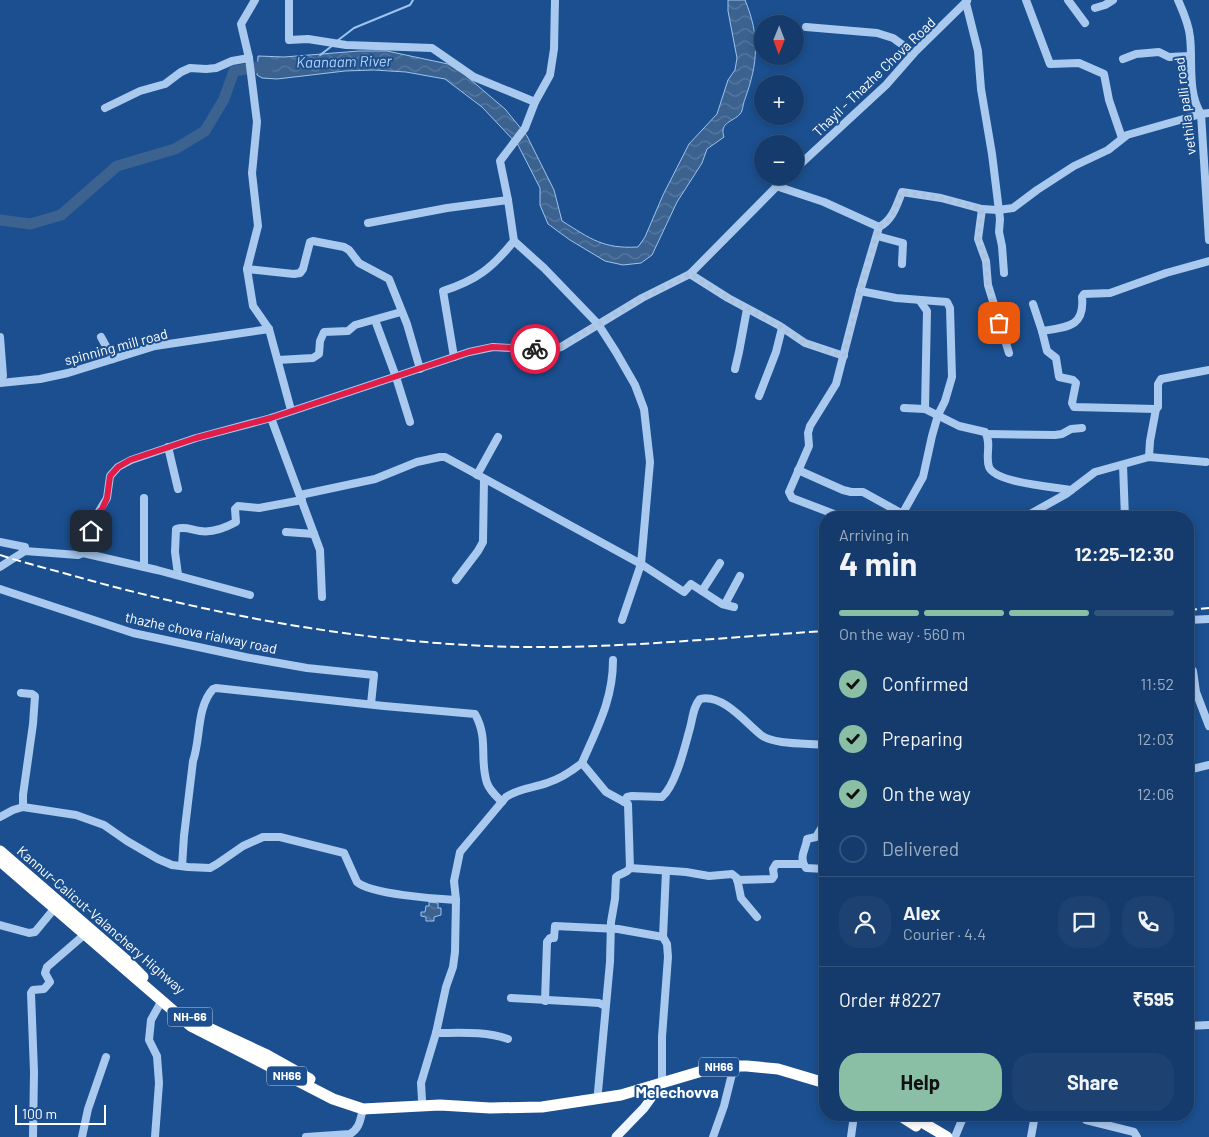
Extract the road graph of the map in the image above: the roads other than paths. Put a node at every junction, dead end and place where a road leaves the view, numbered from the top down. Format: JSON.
{"nodes":[{"id":1,"x":255,"y":0,"type":"edge"},
{"id":2,"x":289,"y":0,"type":"edge"},
{"id":3,"x":555,"y":0,"type":"edge"},
{"id":4,"x":1068,"y":0,"type":"edge"},
{"id":5,"x":1113,"y":0,"type":"edge"},
{"id":6,"x":1178,"y":0,"type":"edge"},
{"id":7,"x":1029,"y":1,"type":"edge"},
{"id":8,"x":967,"y":2,"type":"edge"},
{"id":9,"x":1095,"y":8,"type":"dead end"},
{"id":10,"x":1085,"y":23,"type":"dead end"},
{"id":11,"x":806,"y":27,"type":"dead end"},
{"id":12,"x":914,"y":53,"type":"junction"},
{"id":13,"x":1191,"y":56,"type":"junction"},
{"id":14,"x":249,"y":58,"type":"junction"},
{"id":15,"x":1123,"y":59,"type":"dead end"},
{"id":16,"x":535,"y":102,"type":"junction"},
{"id":17,"x":105,"y":108,"type":"dead end"},
{"id":18,"x":1205,"y":113,"type":"edge"},
{"id":19,"x":1122,"y":138,"type":"junction"},
{"id":20,"x":804,"y":161,"type":"edge"},
{"id":21,"x":776,"y":186,"type":"joint"},
{"id":22,"x":508,"y":200,"type":"junction"},
{"id":23,"x":982,"y":209,"type":"junction"},
{"id":24,"x":998,"y":210,"type":"junction"},
{"id":25,"x":368,"y":223,"type":"dead end"},
{"id":26,"x":879,"y":227,"type":"junction"},
{"id":27,"x":877,"y":236,"type":"junction"},
{"id":28,"x":514,"y":240,"type":"junction"},
{"id":29,"x":1209,"y":240,"type":"edge"},
{"id":30,"x":1209,"y":261,"type":"edge"},
{"id":31,"x":902,"y":264,"type":"dead end"},
{"id":32,"x":247,"y":269,"type":"junction"},
{"id":33,"x":1004,"y":273,"type":"dead end"},
{"id":34,"x":690,"y":274,"type":"junction"},
{"id":35,"x":860,"y":291,"type":"junction"},
{"id":36,"x":920,"y":300,"type":"junction"},
{"id":37,"x":1033,"y":304,"type":"dead end"},
{"id":38,"x":747,"y":308,"type":"junction"},
{"id":39,"x":401,"y":312,"type":"junction"},
{"id":40,"x":375,"y":320,"type":"junction"},
{"id":41,"x":598,"y":324,"type":"junction"},
{"id":42,"x":268,"y":328,"type":"junction"},
{"id":43,"x":782,"y":328,"type":"junction"},
{"id":44,"x":1042,"y":331,"type":"junction"},
{"id":45,"x":0,"y":337,"type":"edge"},
{"id":46,"x":101,"y":337,"type":"dead end"},
{"id":47,"x":1009,"y":354,"type":"dead end"},
{"id":48,"x":844,"y":356,"type":"junction"},
{"id":49,"x":454,"y":357,"type":"junction"},
{"id":50,"x":113,"y":359,"type":"junction"},
{"id":51,"x":278,"y":360,"type":"junction"},
{"id":52,"x":735,"y":368,"type":"dead end"},
{"id":53,"x":420,"y":369,"type":"junction"},
{"id":54,"x":1209,"y":370,"type":"edge"},
{"id":55,"x":396,"y":377,"type":"junction"},
{"id":56,"x":0,"y":382,"type":"edge"},
{"id":57,"x":759,"y":396,"type":"dead end"},
{"id":58,"x":904,"y":408,"type":"dead end"},
{"id":59,"x":1156,"y":409,"type":"junction"},
{"id":60,"x":291,"y":410,"type":"junction"},
{"id":61,"x":925,"y":410,"type":"junction"},
{"id":62,"x":938,"y":415,"type":"junction"},
{"id":63,"x":271,"y":418,"type":"junction"},
{"id":64,"x":410,"y":422,"type":"dead end"},
{"id":65,"x":1082,"y":428,"type":"dead end"},
{"id":66,"x":987,"y":434,"type":"junction"},
{"id":67,"x":498,"y":437,"type":"dead end"},
{"id":68,"x":168,"y":447,"type":"junction"},
{"id":69,"x":1149,"y":457,"type":"junction"},
{"id":70,"x":1206,"y":462,"type":"dead end"},
{"id":71,"x":1123,"y":465,"type":"junction"},
{"id":72,"x":798,"y":470,"type":"junction"},
{"id":73,"x":480,"y":477,"type":"junction"},
{"id":74,"x":178,"y":488,"type":"dead end"},
{"id":75,"x":1071,"y":490,"type":"junction"},
{"id":76,"x":144,"y":498,"type":"dead end"},
{"id":77,"x":301,"y":498,"type":"junction"},
{"id":78,"x":826,"y":511,"type":"edge"},
{"id":79,"x":894,"y":511,"type":"edge"},
{"id":80,"x":903,"y":511,"type":"edge"},
{"id":81,"x":1035,"y":511,"type":"edge"},
{"id":82,"x":1126,"y":511,"type":"edge"},
{"id":83,"x":286,"y":532,"type":"dead end"},
{"id":84,"x":314,"y":534,"type":"junction"},
{"id":85,"x":0,"y":542,"type":"edge"},
{"id":86,"x":25,"y":551,"type":"junction"},
{"id":87,"x":83,"y":553,"type":"junction"},
{"id":88,"x":720,"y":563,"type":"dead end"},
{"id":89,"x":641,"y":564,"type":"junction"},
{"id":90,"x":0,"y":567,"type":"edge"},
{"id":91,"x":144,"y":567,"type":"junction"},
{"id":92,"x":178,"y":575,"type":"junction"},
{"id":93,"x":740,"y":576,"type":"dead end"},
{"id":94,"x":456,"y":580,"type":"dead end"},
{"id":95,"x":0,"y":589,"type":"edge"},
{"id":96,"x":702,"y":591,"type":"junction"},
{"id":97,"x":250,"y":595,"type":"dead end"},
{"id":98,"x":322,"y":597,"type":"dead end"},
{"id":99,"x":725,"y":604,"type":"junction"},
{"id":100,"x":734,"y":607,"type":"dead end"},
{"id":101,"x":1209,"y":619,"type":"edge"},
{"id":102,"x":622,"y":620,"type":"dead end"},
{"id":103,"x":1194,"y":620,"type":"edge"},
{"id":104,"x":614,"y":660,"type":"dead end"},
{"id":105,"x":1194,"y":678,"type":"edge"},
{"id":106,"x":21,"y":693,"type":"dead end"},
{"id":107,"x":372,"y":704,"type":"junction"},
{"id":108,"x":1209,"y":726,"type":"edge"},
{"id":109,"x":819,"y":744,"type":"edge"},
{"id":110,"x":582,"y":763,"type":"junction"},
{"id":111,"x":1209,"y":766,"type":"edge"},
{"id":112,"x":1194,"y":769,"type":"edge"},
{"id":113,"x":502,"y":802,"type":"junction"},
{"id":114,"x":624,"y":802,"type":"junction"},
{"id":115,"x":23,"y":807,"type":"junction"},
{"id":116,"x":0,"y":816,"type":"edge"},
{"id":117,"x":819,"y":832,"type":"edge"},
{"id":118,"x":0,"y":851,"type":"edge"},
{"id":119,"x":0,"y":861,"type":"edge"},
{"id":120,"x":803,"y":864,"type":"junction"},
{"id":121,"x":182,"y":866,"type":"junction"},
{"id":122,"x":630,"y":868,"type":"junction"},
{"id":123,"x":819,"y":869,"type":"edge"},
{"id":124,"x":666,"y":871,"type":"junction"},
{"id":125,"x":737,"y":880,"type":"junction"},
{"id":126,"x":456,"y":900,"type":"junction"},
{"id":127,"x":54,"y":909,"type":"junction"},
{"id":128,"x":756,"y":917,"type":"dead end"},
{"id":129,"x":0,"y":925,"type":"edge"},
{"id":130,"x":611,"y":929,"type":"junction"},
{"id":131,"x":84,"y":935,"type":"junction"},
{"id":132,"x":663,"y":937,"type":"junction"},
{"id":133,"x":511,"y":998,"type":"dead end"},
{"id":134,"x":544,"y":1001,"type":"junction"},
{"id":135,"x":161,"y":1002,"type":"junction"},
{"id":136,"x":605,"y":1006,"type":"junction"},
{"id":137,"x":1209,"y":1025,"type":"edge"},
{"id":138,"x":1194,"y":1026,"type":"edge"},
{"id":139,"x":436,"y":1033,"type":"junction"},
{"id":140,"x":508,"y":1039,"type":"dead end"},
{"id":141,"x":106,"y":1057,"type":"dead end"},
{"id":142,"x":734,"y":1066,"type":"junction"},
{"id":143,"x":778,"y":1069,"type":"junction"},
{"id":144,"x":819,"y":1075,"type":"edge"},
{"id":145,"x":819,"y":1081,"type":"edge"},
{"id":146,"x":662,"y":1083,"type":"junction"},
{"id":147,"x":637,"y":1089,"type":"junction"},
{"id":148,"x":598,"y":1096,"type":"junction"},
{"id":149,"x":422,"y":1103,"type":"junction"},
{"id":150,"x":644,"y":1108,"type":"junction"},
{"id":151,"x":363,"y":1110,"type":"junction"},
{"id":152,"x":853,"y":1121,"type":"edge"},
{"id":153,"x":909,"y":1121,"type":"edge"},
{"id":154,"x":920,"y":1121,"type":"edge"},
{"id":155,"x":962,"y":1121,"type":"edge"},
{"id":156,"x":1034,"y":1121,"type":"edge"},
{"id":157,"x":1090,"y":1121,"type":"edge"},
{"id":158,"x":33,"y":1137,"type":"edge"},
{"id":159,"x":82,"y":1137,"type":"edge"},
{"id":160,"x":155,"y":1137,"type":"edge"},
{"id":161,"x":306,"y":1137,"type":"edge"},
{"id":162,"x":616,"y":1137,"type":"edge"},
{"id":163,"x":713,"y":1137,"type":"edge"},
{"id":164,"x":851,"y":1137,"type":"edge"},
{"id":165,"x":934,"y":1137,"type":"edge"},
{"id":166,"x":947,"y":1137,"type":"edge"},
{"id":167,"x":956,"y":1137,"type":"edge"},
{"id":168,"x":1032,"y":1137,"type":"edge"},
{"id":169,"x":1137,"y":1137,"type":"edge"}],
"edges":[{"from":1,"to":14,"type":"street"},
{"from":2,"to":16,"type":"street"},
{"from":3,"to":16,"type":"street"},
{"from":4,"to":10,"type":"street"},
{"from":5,"to":9,"type":"street"},
{"from":6,"to":13,"type":"street","name":"vethila palli road"},
{"from":7,"to":19,"type":"street"},
{"from":8,"to":12,"type":"street","name":"Thayil - Thazhe Chova Road"},
{"from":8,"to":24,"type":"street"},
{"from":11,"to":12,"type":"street"},
{"from":12,"to":20,"type":"street","name":"Thayil - Thazhe Chova Road"},
{"from":13,"to":15,"type":"street"},
{"from":13,"to":18,"type":"street","name":"vethila palli road"},
{"from":14,"to":17,"type":"street"},
{"from":14,"to":32,"type":"street"},
{"from":16,"to":22,"type":"street"},
{"from":18,"to":19,"type":"street"},
{"from":18,"to":29,"type":"street","name":"vethila palli road"},
{"from":19,"to":24,"type":"street"},
{"from":21,"to":26,"type":"street"},
{"from":21,"to":34,"type":"street"},
{"from":22,"to":25,"type":"street"},
{"from":22,"to":28,"type":"street"},
{"from":23,"to":24,"type":"street"},
{"from":23,"to":26,"type":"street"},
{"from":23,"to":47,"type":"street"},
{"from":24,"to":33,"type":"street"},
{"from":26,"to":27,"type":"street"},
{"from":27,"to":31,"type":"street"},
{"from":27,"to":35,"type":"street"},
{"from":28,"to":41,"type":"street"},
{"from":28,"to":49,"type":"street"},
{"from":30,"to":44,"type":"street"},
{"from":32,"to":39,"type":"street"},
{"from":32,"to":42,"type":"street"},
{"from":34,"to":38,"type":"street"},
{"from":34,"to":41,"type":"street"},
{"from":35,"to":36,"type":"street"},
{"from":35,"to":48,"type":"street"},
{"from":36,"to":61,"type":"street"},
{"from":36,"to":62,"type":"street"},
{"from":37,"to":44,"type":"street"},
{"from":38,"to":43,"type":"street"},
{"from":38,"to":52,"type":"street"},
{"from":39,"to":40,"type":"street"},
{"from":39,"to":53,"type":"street"},
{"from":40,"to":51,"type":"street"},
{"from":40,"to":55,"type":"street"},
{"from":41,"to":49,"type":"street"},
{"from":41,"to":89,"type":"street"},
{"from":42,"to":50,"type":"street","name":"spinning mill road"},
{"from":42,"to":51,"type":"street"},
{"from":43,"to":48,"type":"street"},
{"from":43,"to":57,"type":"street"},
{"from":44,"to":59,"type":"street"},
{"from":45,"to":56,"type":"street"},
{"from":46,"to":50,"type":"street"},
{"from":48,"to":72,"type":"street"},
{"from":49,"to":53,"type":"street"},
{"from":50,"to":56,"type":"street","name":"spinning mill road"},
{"from":51,"to":60,"type":"street"},
{"from":53,"to":55,"type":"street"},
{"from":54,"to":59,"type":"street"},
{"from":55,"to":60,"type":"street"},
{"from":55,"to":64,"type":"street"},
{"from":58,"to":61,"type":"street"},
{"from":59,"to":69,"type":"street"},
{"from":60,"to":63,"type":"street"},
{"from":61,"to":62,"type":"street"},
{"from":62,"to":66,"type":"street"},
{"from":62,"to":80,"type":"street"},
{"from":63,"to":68,"type":"street"},
{"from":63,"to":77,"type":"street"},
{"from":65,"to":66,"type":"street"},
{"from":66,"to":75,"type":"street"},
{"from":67,"to":73,"type":"street"},
{"from":68,"to":74,"type":"street"},
{"from":68,"to":87,"type":"street"},
{"from":69,"to":70,"type":"street"},
{"from":69,"to":71,"type":"street"},
{"from":71,"to":75,"type":"street"},
{"from":71,"to":82,"type":"street"},
{"from":72,"to":78,"type":"street"},
{"from":72,"to":79,"type":"street"},
{"from":73,"to":77,"type":"street"},
{"from":73,"to":89,"type":"street"},
{"from":73,"to":94,"type":"street"},
{"from":75,"to":81,"type":"street"},
{"from":76,"to":91,"type":"street"},
{"from":77,"to":84,"type":"street"},
{"from":77,"to":92,"type":"street"},
{"from":83,"to":84,"type":"street"},
{"from":84,"to":98,"type":"street"},
{"from":85,"to":86,"type":"street"},
{"from":86,"to":87,"type":"street"},
{"from":86,"to":90,"type":"street"},
{"from":87,"to":91,"type":"street"},
{"from":88,"to":96,"type":"street"},
{"from":89,"to":96,"type":"street"},
{"from":89,"to":102,"type":"street"},
{"from":91,"to":92,"type":"street"},
{"from":92,"to":97,"type":"street"},
{"from":93,"to":99,"type":"street"},
{"from":95,"to":107,"type":"street","name":"thazhe chova rialway road"},
{"from":96,"to":99,"type":"street"},
{"from":99,"to":100,"type":"street"},
{"from":101,"to":103,"type":"street"},
{"from":104,"to":110,"type":"street"},
{"from":105,"to":108,"type":"street"},
{"from":106,"to":115,"type":"street"},
{"from":107,"to":113,"type":"street"},
{"from":107,"to":121,"type":"street"},
{"from":109,"to":114,"type":"street"},
{"from":110,"to":113,"type":"street"},
{"from":110,"to":114,"type":"street"},
{"from":111,"to":112,"type":"street"},
{"from":113,"to":126,"type":"street"},
{"from":114,"to":122,"type":"street"},
{"from":115,"to":116,"type":"street"},
{"from":115,"to":121,"type":"street"},
{"from":117,"to":120,"type":"street"},
{"from":118,"to":149,"type":"highway","name":"Kannur-Calicut-Valanchery Highway","number":"NH-66"},
{"from":119,"to":127,"type":"highway","name":"Kannur-Calicut-Valanchery Highway","number":"NH66"},
{"from":120,"to":123,"type":"street"},
{"from":120,"to":125,"type":"street"},
{"from":121,"to":126,"type":"street"},
{"from":122,"to":124,"type":"street"},
{"from":122,"to":130,"type":"street"},
{"from":124,"to":125,"type":"street"},
{"from":124,"to":132,"type":"street"},
{"from":125,"to":128,"type":"street"},
{"from":126,"to":139,"type":"street"},
{"from":127,"to":129,"type":"street"},
{"from":127,"to":131,"type":"highway","name":"Kannur-Calicut-Valanchery Highway","number":"NH66"},
{"from":130,"to":132,"type":"street"},
{"from":130,"to":134,"type":"street"},
{"from":130,"to":136,"type":"street"},
{"from":131,"to":135,"type":"highway","name":"Kannur-Calicut-Valanchery Highway","number":"NH66"},
{"from":131,"to":158,"type":"street"},
{"from":132,"to":146,"type":"street"},
{"from":133,"to":134,"type":"street"},
{"from":134,"to":136,"type":"street"},
{"from":135,"to":151,"type":"highway","name":"Kannur-Calicut-Valanchery Highway","number":"NH66"},
{"from":135,"to":160,"type":"street"},
{"from":136,"to":148,"type":"street"},
{"from":137,"to":138,"type":"street"},
{"from":139,"to":140,"type":"street"},
{"from":139,"to":149,"type":"street"},
{"from":141,"to":159,"type":"street"},
{"from":142,"to":143,"type":"highway","name":"Kannur-Calicut-Valanchery Highway","number":"NH66"},
{"from":142,"to":146,"type":"highway","name":"Kannur-Calicut-Valanchery Highway","number":"NH66"},
{"from":142,"to":163,"type":"street"},
{"from":143,"to":144,"type":"highway","name":"Kannur-Calicut-Valanchery Highway","number":"NH66"},
{"from":143,"to":145,"type":"highway","name":"Kannur-Calicut-Valanchery Highway","number":"NH66"},
{"from":146,"to":147,"type":"highway","name":"Kannur-Calicut-Valanchery Highway","number":"NH66"},
{"from":146,"to":150,"type":"main road"},
{"from":147,"to":148,"type":"highway","name":"Kannur-Calicut-Valanchery Highway","number":"NH66"},
{"from":147,"to":150,"type":"main road"},
{"from":148,"to":149,"type":"highway","name":"Kannur-Calicut-Valanchery Highway","number":"NH66"},
{"from":149,"to":151,"type":"highway","name":"Kannur-Calicut-Valanchery Highway","number":"NH66"},
{"from":150,"to":162,"type":"main road"},
{"from":151,"to":161,"type":"street"},
{"from":152,"to":164,"type":"street"},
{"from":153,"to":165,"type":"highway"},
{"from":154,"to":166,"type":"highway"},
{"from":155,"to":167,"type":"street"},
{"from":156,"to":168,"type":"street"},
{"from":157,"to":169,"type":"street"}]}
